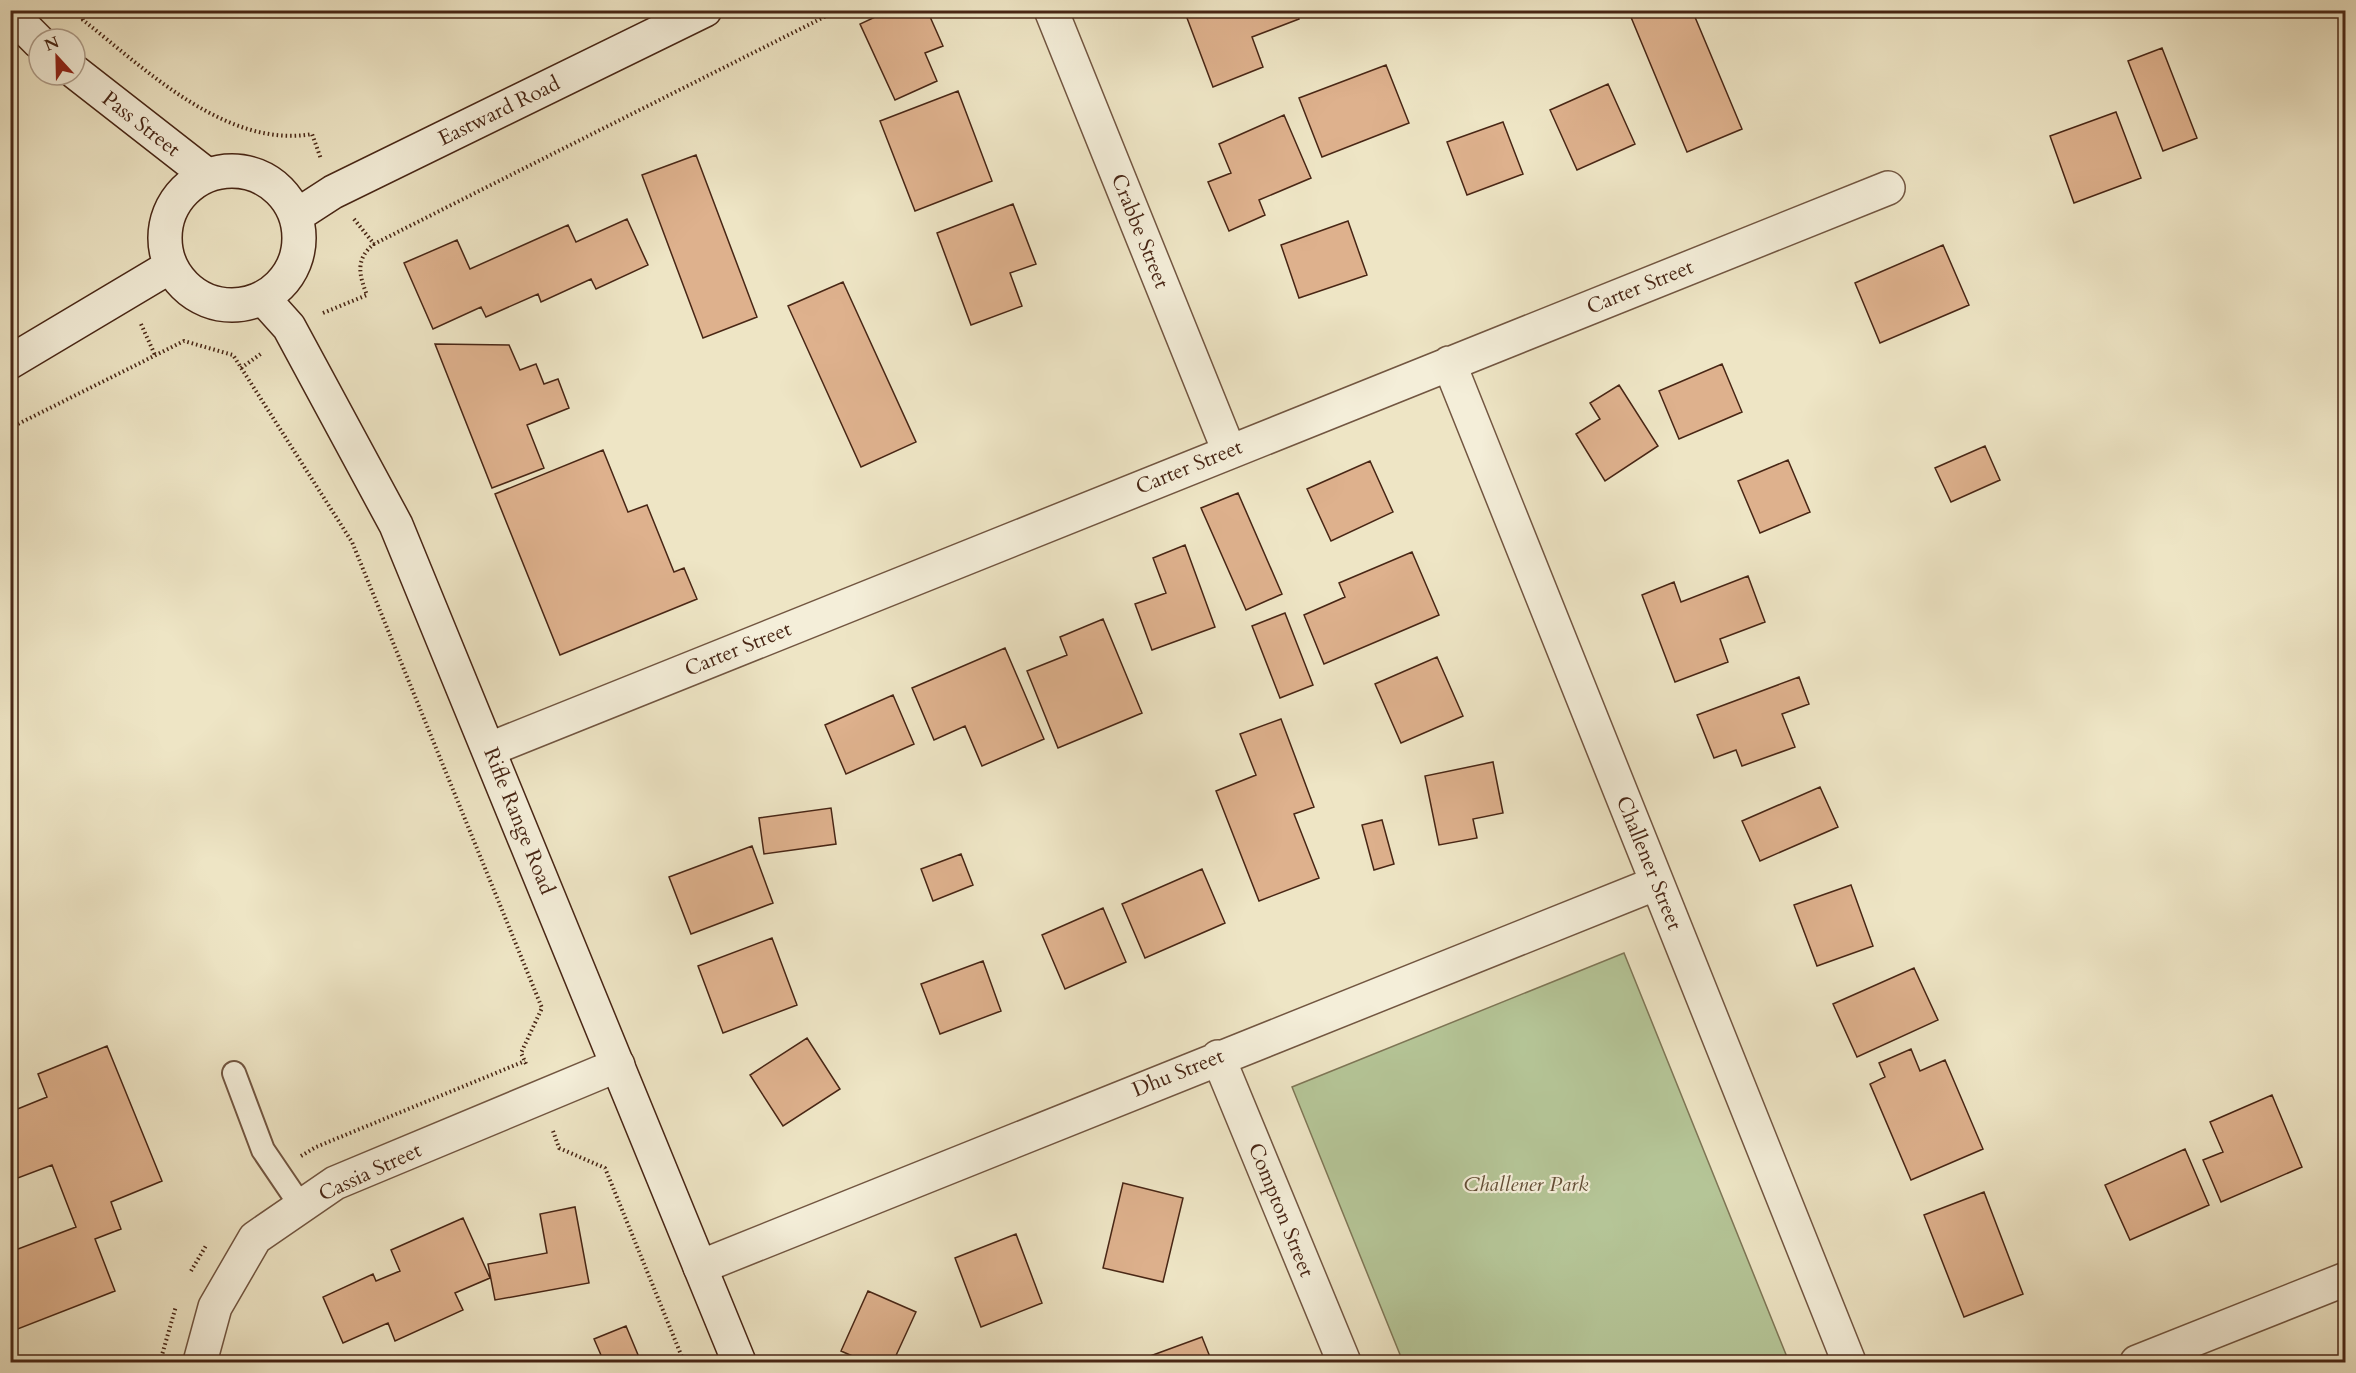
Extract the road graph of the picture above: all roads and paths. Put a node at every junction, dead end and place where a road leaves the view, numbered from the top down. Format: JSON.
{"nodes":[{"id":1,"x":81,"y":10,"type":"edge"},
{"id":2,"x":705,"y":10,"type":"edge"},
{"id":3,"x":838,"y":10,"type":"edge"},
{"id":4,"x":1051,"y":10,"type":"edge"},
{"id":5,"x":10,"y":14,"type":"edge"},
{"id":6,"x":27,"y":30,"type":"edge"},
{"id":7,"x":87,"y":81,"type":"edge"},
{"id":8,"x":312,"y":134,"type":"dead end"},
{"id":9,"x":207,"y":175,"type":"junction"},
{"id":10,"x":1888,"y":188,"type":"dead end"},
{"id":11,"x":296,"y":216,"type":"junction"},
{"id":12,"x":363,"y":230,"type":"dead end"},
{"id":13,"x":374,"y":244,"type":"junction"},
{"id":14,"x":171,"y":267,"type":"junction"},
{"id":15,"x":263,"y":298,"type":"junction"},
{"id":16,"x":327,"y":312,"type":"dead end"},
{"id":17,"x":147,"y":336,"type":"dead end"},
{"id":18,"x":261,"y":354,"type":"dead end"},
{"id":19,"x":155,"y":355,"type":"junction"},
{"id":20,"x":10,"y":363,"type":"edge"},
{"id":21,"x":1449,"y":363,"type":"junction"},
{"id":22,"x":241,"y":368,"type":"junction"},
{"id":23,"x":10,"y":428,"type":"edge"},
{"id":24,"x":1229,"y":451,"type":"junction"},
{"id":25,"x":490,"y":749,"type":"junction"},
{"id":26,"x":1657,"y":882,"type":"junction"},
{"id":27,"x":1218,"y":1057,"type":"junction"},
{"id":28,"x":618,"y":1065,"type":"junction"},
{"id":29,"x":528,"y":1068,"type":"dead end"},
{"id":30,"x":234,"y":1073,"type":"dead end"},
{"id":31,"x":553,"y":1129,"type":"dead end"},
{"id":32,"x":301,"y":1206,"type":"junction"},
{"id":33,"x":700,"y":1267,"type":"junction"},
{"id":34,"x":2346,"y":1279,"type":"edge"},
{"id":35,"x":200,"y":1362,"type":"edge"},
{"id":36,"x":684,"y":1362,"type":"edge"},
{"id":37,"x":739,"y":1362,"type":"edge"},
{"id":38,"x":1344,"y":1362,"type":"edge"},
{"id":39,"x":1849,"y":1362,"type":"edge"},
{"id":40,"x":2136,"y":1362,"type":"edge"}],
"edges":[{"from":1,"to":8,"type":"path"},
{"from":2,"to":11,"type":"street","name":"Eastward Road"},
{"from":3,"to":13,"type":"path"},
{"from":4,"to":24,"type":"street","name":"Crabbe Street"},
{"from":5,"to":6,"type":"street"},
{"from":7,"to":9,"type":"street","name":"Pass Street"},
{"from":9,"to":11,"type":"street"},
{"from":9,"to":14,"type":"street"},
{"from":10,"to":21,"type":"street","name":"Carter Street"},
{"from":11,"to":15,"type":"street"},
{"from":12,"to":13,"type":"path"},
{"from":13,"to":16,"type":"path"},
{"from":14,"to":15,"type":"street"},
{"from":14,"to":20,"type":"street"},
{"from":15,"to":25,"type":"street","name":"Rifle Range Road"},
{"from":17,"to":19,"type":"path"},
{"from":18,"to":22,"type":"path"},
{"from":19,"to":22,"type":"path"},
{"from":19,"to":23,"type":"path"},
{"from":21,"to":24,"type":"street","name":"Carter Street"},
{"from":21,"to":26,"type":"street","name":"Challener Street"},
{"from":22,"to":29,"type":"path"},
{"from":24,"to":25,"type":"street","name":"Carter Street"},
{"from":25,"to":28,"type":"street","name":"Rifle Range Road"},
{"from":26,"to":27,"type":"street","name":"Dhu Street"},
{"from":26,"to":39,"type":"street","name":"Challener Street"},
{"from":27,"to":33,"type":"street","name":"Dhu Street"},
{"from":27,"to":38,"type":"street","name":"Compton Street"},
{"from":28,"to":32,"type":"street","name":"Cassia Street"},
{"from":28,"to":33,"type":"street","name":"Rifle Range Road"},
{"from":30,"to":32,"type":"lane"},
{"from":31,"to":36,"type":"path"},
{"from":32,"to":35,"type":"street","name":"Cassia Street"},
{"from":33,"to":37,"type":"street","name":"Rifle Range Road"},
{"from":34,"to":40,"type":"street"}]}
